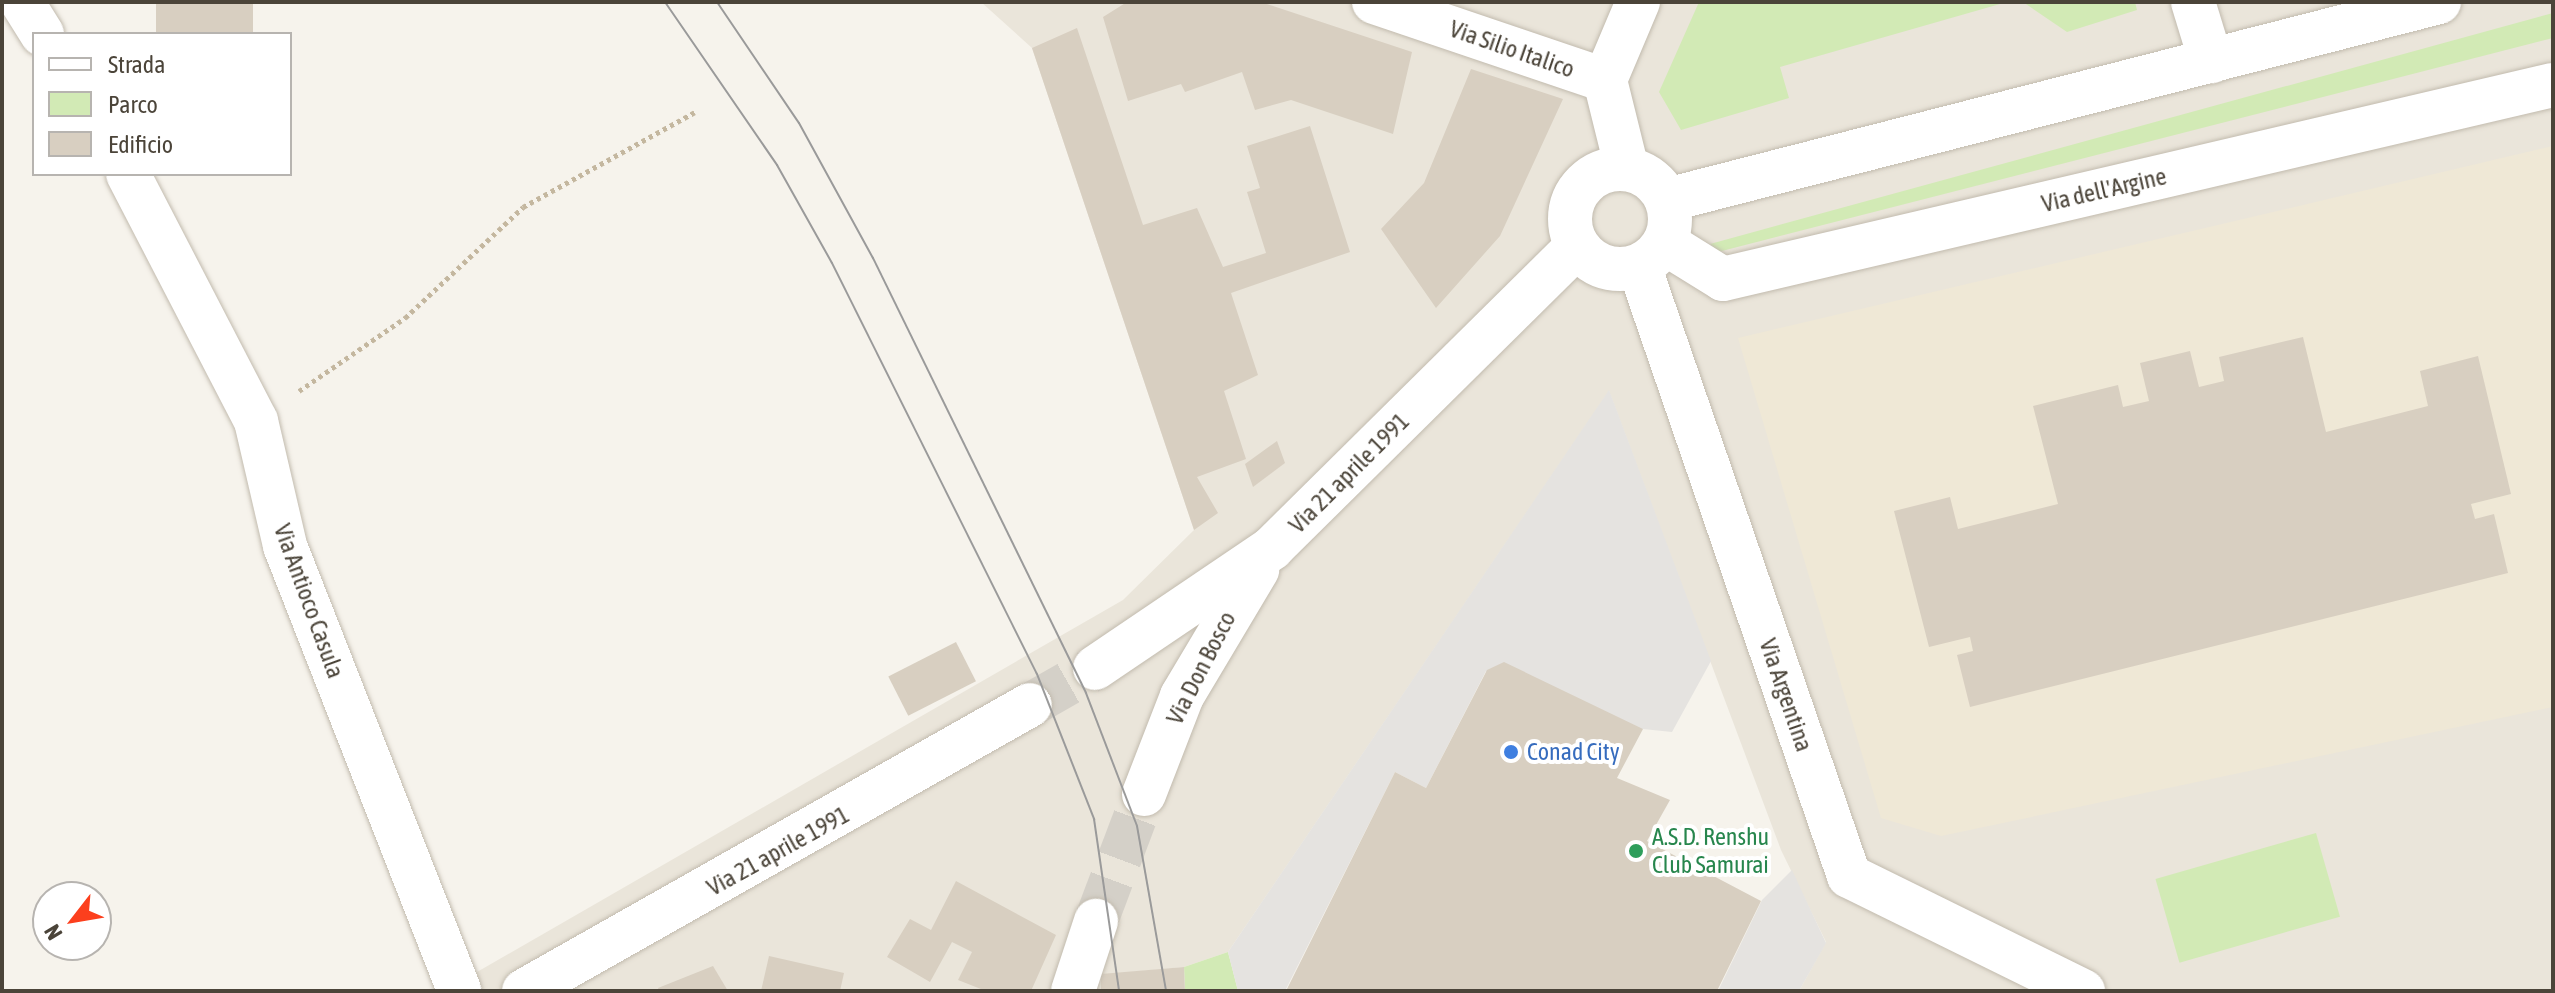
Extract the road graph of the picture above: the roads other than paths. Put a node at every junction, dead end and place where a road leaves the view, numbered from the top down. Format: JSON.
{"nodes":[{"id":1,"x":22,"y":2,"type":"edge"},
{"id":2,"x":1374,"y":2,"type":"edge"},
{"id":3,"x":1638,"y":2,"type":"edge"},
{"id":4,"x":2193,"y":2,"type":"edge"},
{"id":5,"x":2439,"y":2,"type":"edge"},
{"id":6,"x":41,"y":32,"type":"edge"},
{"id":7,"x":2211,"y":61,"type":"junction"},
{"id":8,"x":1605,"y":80,"type":"junction"},
{"id":9,"x":2553,"y":85,"type":"edge"},
{"id":10,"x":1627,"y":169,"type":"junction"},
{"id":11,"x":129,"y":176,"type":"edge"},
{"id":12,"x":1667,"y":200,"type":"junction"},
{"id":13,"x":1577,"y":246,"type":"junction"},
{"id":14,"x":1652,"y":255,"type":"junction"},
{"id":15,"x":1272,"y":548,"type":"junction"},
{"id":16,"x":1095,"y":668,"type":"tunnel mouth"},
{"id":17,"x":1030,"y":705,"type":"tunnel mouth"},
{"id":18,"x":1144,"y":794,"type":"tunnel mouth"},
{"id":19,"x":1096,"y":921,"type":"tunnel mouth"},
{"id":20,"x":459,"y":991,"type":"edge"},
{"id":21,"x":524,"y":991,"type":"edge"},
{"id":22,"x":1073,"y":991,"type":"edge"},
{"id":23,"x":2083,"y":991,"type":"edge"}],
"edges":[{"from":1,"to":6,"type":"street"},
{"from":2,"to":8,"type":"street","name":"Via Silio Italico"},
{"from":3,"to":8,"type":"street"},
{"from":4,"to":7,"type":"street"},
{"from":5,"to":7,"type":"street"},
{"from":7,"to":12,"type":"street"},
{"from":8,"to":10,"type":"street"},
{"from":9,"to":14,"type":"street","name":"Via dell'Argine"},
{"from":10,"to":12,"type":"street"},
{"from":10,"to":13,"type":"street"},
{"from":11,"to":20,"type":"street","name":"Via Antioco Casula"},
{"from":12,"to":14,"type":"street"},
{"from":13,"to":14,"type":"street"},
{"from":13,"to":15,"type":"street","name":"Via 21 aprile 1991"},
{"from":14,"to":23,"type":"street","name":"Via Argentina"},
{"from":15,"to":16,"type":"street","name":"Via 21 aprile 1991"},
{"from":15,"to":18,"type":"street","name":"Via Don Bosco"},
{"from":17,"to":21,"type":"street","name":"Via 21 aprile 1991"},
{"from":19,"to":22,"type":"street"}]}
